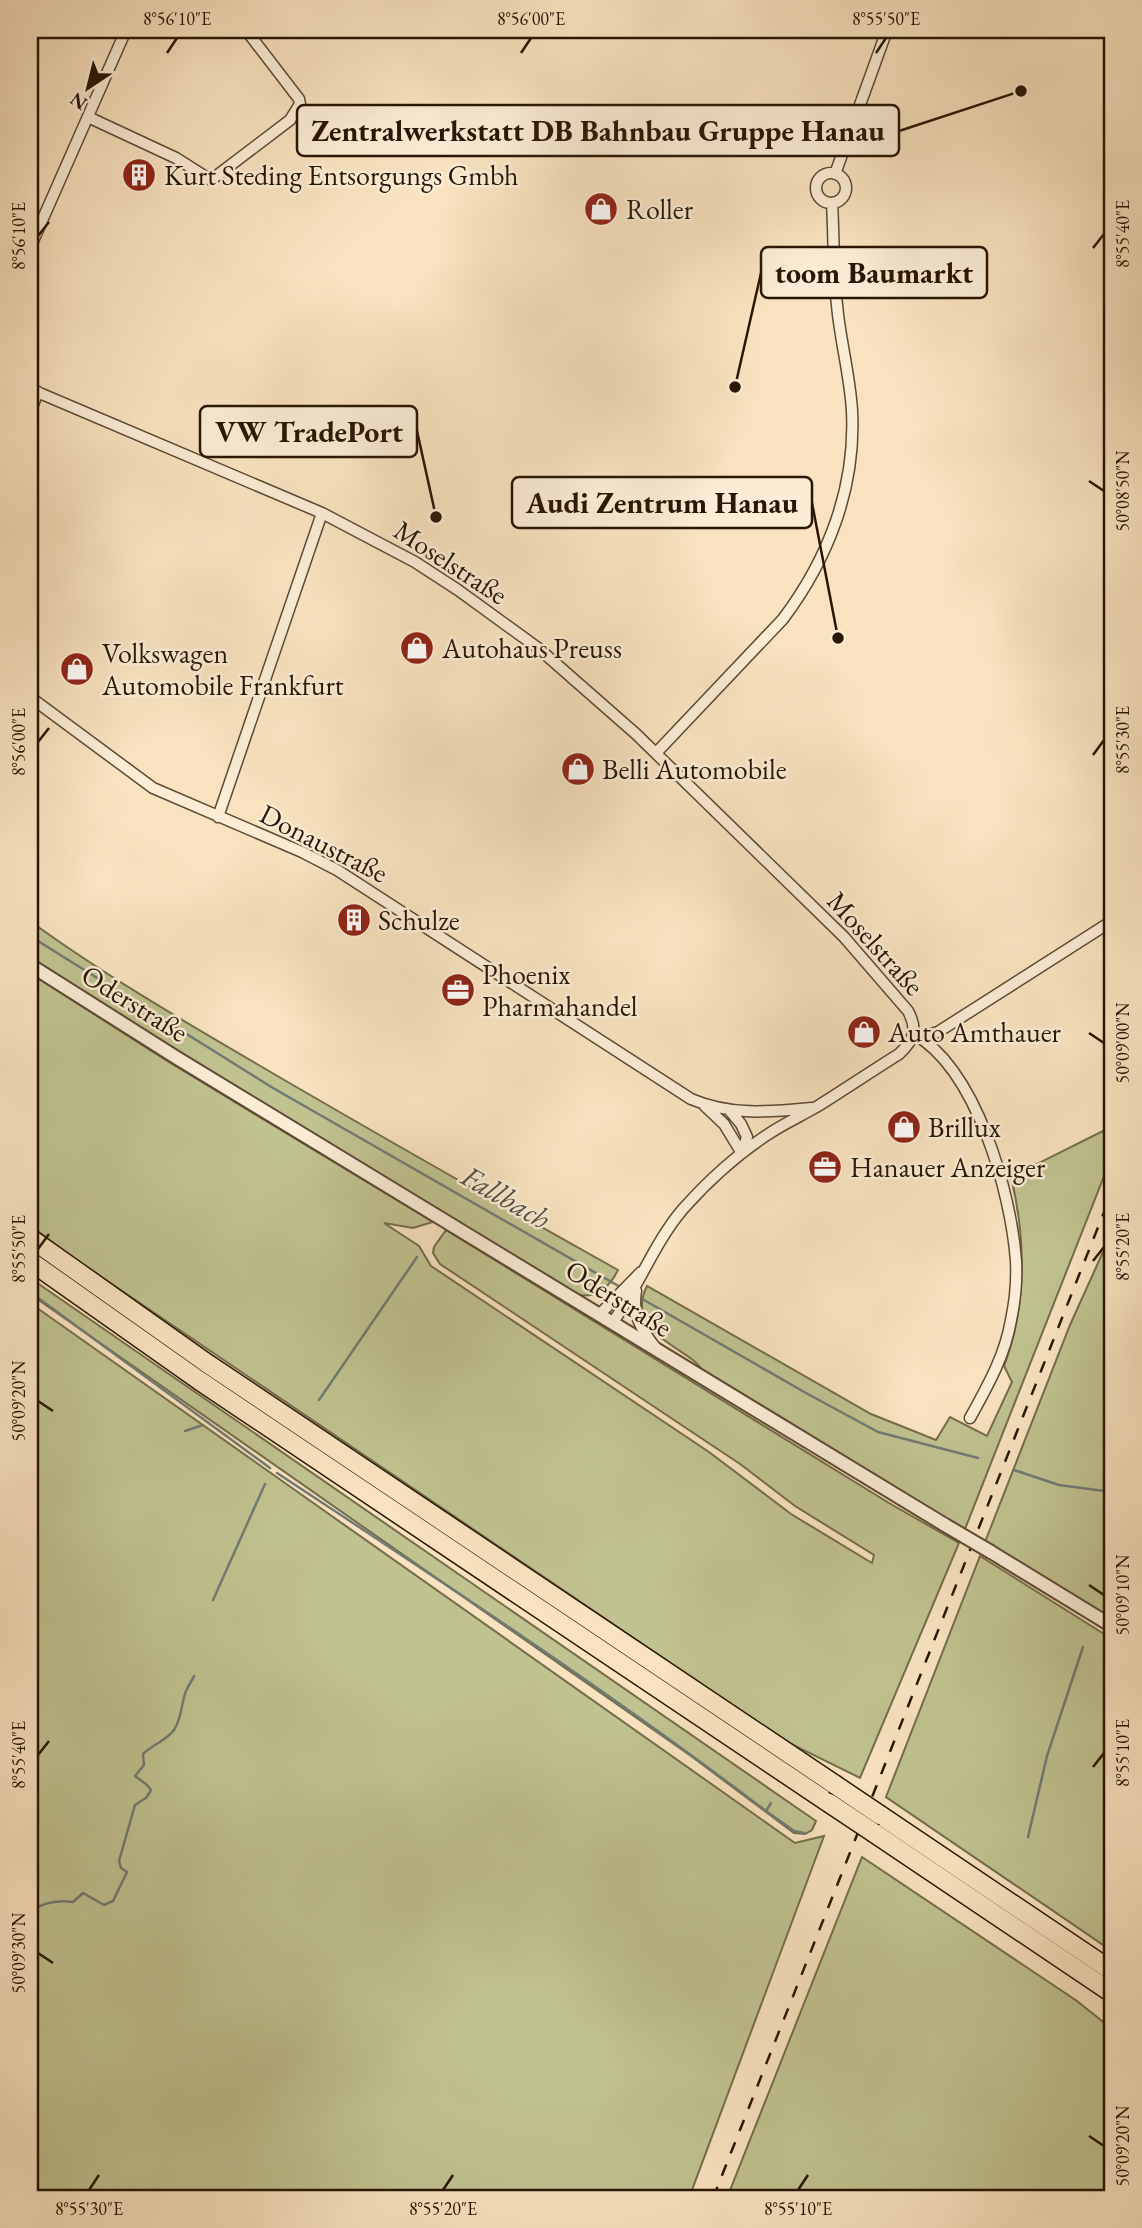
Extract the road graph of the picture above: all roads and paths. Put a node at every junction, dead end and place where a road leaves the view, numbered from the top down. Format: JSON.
{"nodes":[{"id":1,"x":126,"y":30,"type":"edge"},
{"id":2,"x":246,"y":30,"type":"edge"},
{"id":3,"x":887,"y":30,"type":"edge"},
{"id":4,"x":88,"y":117,"type":"junction"},
{"id":5,"x":835,"y":174,"type":"junction"},
{"id":6,"x":832,"y":203,"type":"junction"},
{"id":7,"x":35,"y":224,"type":"edge"},
{"id":8,"x":30,"y":248,"type":"edge"},
{"id":9,"x":34,"y":390,"type":"edge"},
{"id":10,"x":30,"y":412,"type":"edge"},
{"id":11,"x":322,"y":513,"type":"junction"},
{"id":12,"x":30,"y":697,"type":"edge"},
{"id":13,"x":656,"y":753,"type":"junction"},
{"id":14,"x":218,"y":817,"type":"junction"},
{"id":15,"x":1112,"y":921,"type":"edge"},
{"id":16,"x":30,"y":965,"type":"edge"},
{"id":17,"x":914,"y":1034,"type":"junction"},
{"id":18,"x":702,"y":1103,"type":"junction"},
{"id":19,"x":815,"y":1108,"type":"junction"},
{"id":20,"x":730,"y":1111,"type":"junction"},
{"id":21,"x":741,"y":1153,"type":"junction"},
{"id":22,"x":30,"y":1238,"type":"edge"},
{"id":23,"x":30,"y":1261,"type":"edge"},
{"id":24,"x":631,"y":1286,"type":"junction"},
{"id":25,"x":631,"y":1303,"type":"junction"},
{"id":26,"x":600,"y":1314,"type":"junction"},
{"id":27,"x":613,"y":1322,"type":"junction"},
{"id":28,"x":659,"y":1351,"type":"junction"},
{"id":29,"x":970,"y":1418,"type":"dead end"},
{"id":30,"x":1112,"y":1626,"type":"edge"},
{"id":31,"x":1112,"y":1971,"type":"edge"},
{"id":32,"x":1112,"y":1993,"type":"edge"}],
"edges":[{"from":1,"to":4,"type":"street"},
{"from":2,"to":4,"type":"street"},
{"from":3,"to":5,"type":"street"},
{"from":4,"to":7,"type":"street"},
{"from":5,"to":6,"type":"street"},
{"from":5,"to":6,"type":"street"},
{"from":6,"to":13,"type":"street"},
{"from":7,"to":8,"type":"street"},
{"from":9,"to":10,"type":"street"},
{"from":9,"to":11,"type":"street","name":"Moselstraße"},
{"from":11,"to":13,"type":"street","name":"Moselstraße"},
{"from":11,"to":14,"type":"street"},
{"from":12,"to":14,"type":"street","name":"Donaustraße"},
{"from":13,"to":17,"type":"street","name":"Moselstraße"},
{"from":14,"to":18,"type":"street","name":"Donaustraße"},
{"from":15,"to":17,"type":"street"},
{"from":16,"to":26,"type":"street","name":"Oderstraße"},
{"from":17,"to":19,"type":"street","name":"Moselstraße"},
{"from":17,"to":29,"type":"street","name":"Moselstraße"},
{"from":18,"to":20,"type":"street","name":"Donaustraße"},
{"from":18,"to":21,"type":"street","name":"Donaustraße"},
{"from":19,"to":20,"type":"street","name":"Donaustraße"},
{"from":19,"to":21,"type":"street","name":"Moselstraße"},
{"from":20,"to":21,"type":"street"},
{"from":21,"to":24,"type":"street"},
{"from":22,"to":31,"type":"highway","bridge":true},
{"from":23,"to":32,"type":"highway","bridge":true},
{"from":24,"to":25,"type":"street"},
{"from":24,"to":26,"type":"street"},
{"from":25,"to":27,"type":"street"},
{"from":25,"to":28,"type":"street"},
{"from":26,"to":27,"type":"street","name":"Oderstraße"},
{"from":27,"to":28,"type":"street","name":"Oderstraße"},
{"from":28,"to":30,"type":"street","name":"Oderstraße","bridge":true}]}
